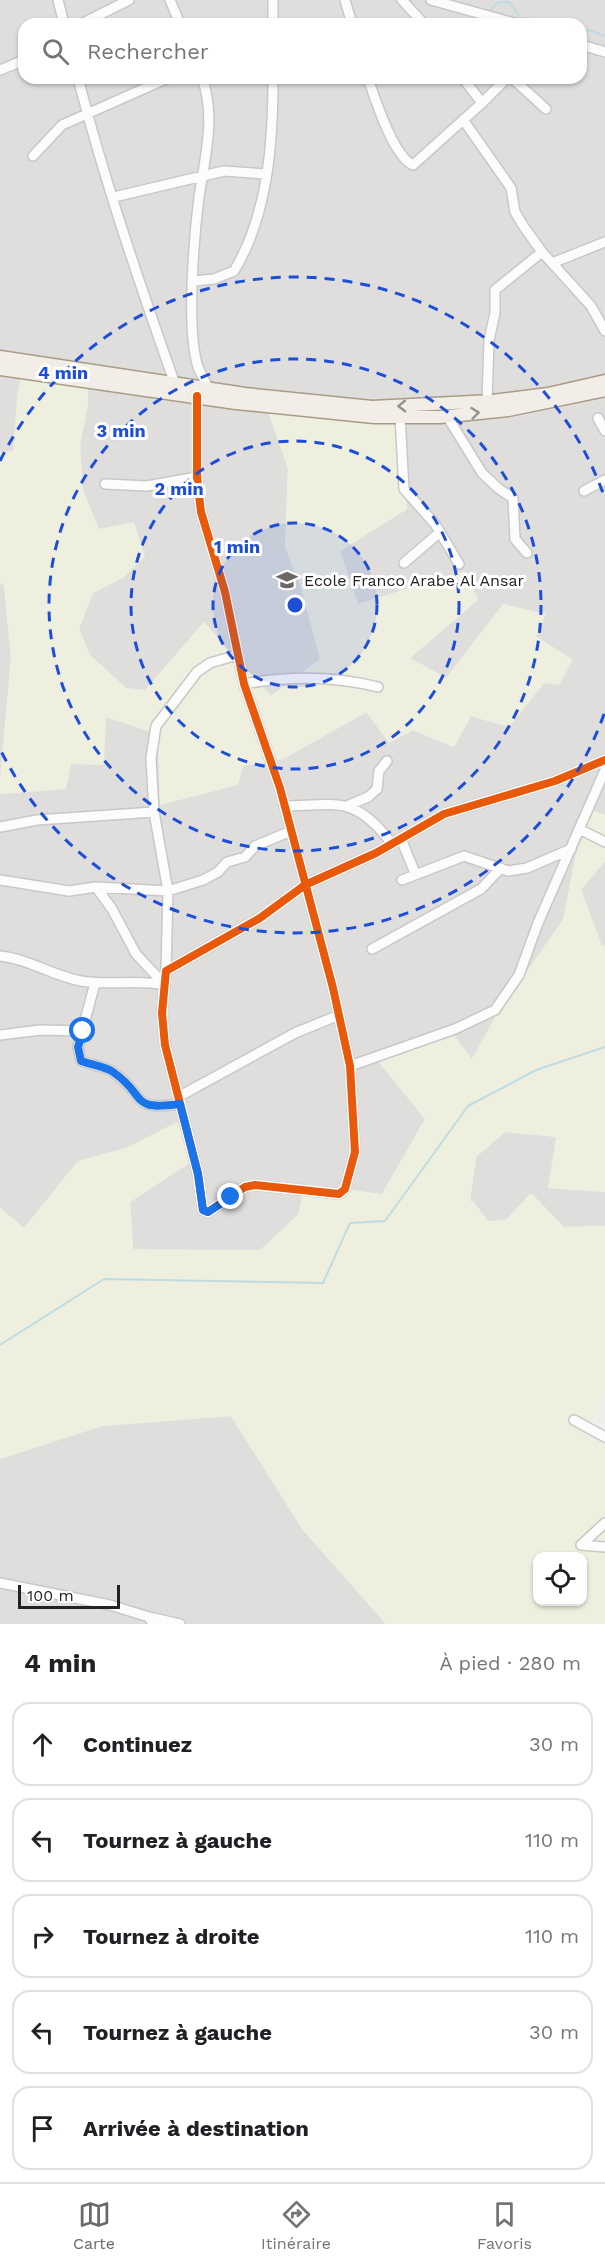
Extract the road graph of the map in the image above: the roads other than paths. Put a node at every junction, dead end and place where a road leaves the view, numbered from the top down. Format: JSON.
{"nodes":[{"id":1,"x":58,"y":0,"type":"edge"},
{"id":2,"x":129,"y":0,"type":"edge"},
{"id":3,"x":170,"y":0,"type":"edge"},
{"id":4,"x":273,"y":0,"type":"edge"},
{"id":5,"x":345,"y":0,"type":"edge"},
{"id":6,"x":402,"y":0,"type":"edge"},
{"id":7,"x":431,"y":0,"type":"edge"},
{"id":8,"x":62,"y":18,"type":"edge"},
{"id":9,"x":93,"y":18,"type":"edge"},
{"id":10,"x":178,"y":18,"type":"edge"},
{"id":11,"x":273,"y":18,"type":"edge"},
{"id":12,"x":350,"y":18,"type":"edge"},
{"id":13,"x":418,"y":18,"type":"edge"},
{"id":14,"x":496,"y":18,"type":"edge"},
{"id":15,"x":587,"y":47,"type":"edge"},
{"id":16,"x":605,"y":52,"type":"edge"},
{"id":17,"x":18,"y":62,"type":"edge"},
{"id":18,"x":0,"y":70,"type":"edge"},
{"id":19,"x":80,"y":84,"type":"edge"},
{"id":20,"x":154,"y":84,"type":"edge"},
{"id":21,"x":204,"y":84,"type":"edge"},
{"id":22,"x":273,"y":84,"type":"edge"},
{"id":23,"x":370,"y":84,"type":"edge"},
{"id":24,"x":468,"y":84,"type":"edge"},
{"id":25,"x":503,"y":84,"type":"edge"},
{"id":26,"x":517,"y":84,"type":"edge"},
{"id":27,"x":482,"y":103,"type":"junction"},
{"id":28,"x":546,"y":109,"type":"dead end"},
{"id":29,"x":87,"y":114,"type":"junction"},
{"id":30,"x":464,"y":121,"type":"junction"},
{"id":31,"x":33,"y":156,"type":"dead end"},
{"id":32,"x":265,"y":174,"type":"junction"},
{"id":33,"x":202,"y":178,"type":"junction"},
{"id":34,"x":114,"y":197,"type":"junction"},
{"id":35,"x":605,"y":242,"type":"edge"},
{"id":36,"x":542,"y":252,"type":"junction"},
{"id":37,"x":552,"y":263,"type":"junction"},
{"id":38,"x":194,"y":281,"type":"junction"},
{"id":39,"x":605,"y":331,"type":"edge"},
{"id":40,"x":0,"y":357,"type":"edge"},
{"id":41,"x":0,"y":369,"type":"edge"},
{"id":42,"x":605,"y":381,"type":"edge"},
{"id":43,"x":176,"y":388,"type":"junction"},
{"id":44,"x":208,"y":388,"type":"junction"},
{"id":45,"x":605,"y":390,"type":"edge"},
{"id":46,"x":197,"y":396,"type":"junction"},
{"id":47,"x":487,"y":402,"type":"junction"},
{"id":48,"x":447,"y":416,"type":"junction"},
{"id":49,"x":400,"y":417,"type":"junction"},
{"id":50,"x":598,"y":418,"type":"dead end"},
{"id":51,"x":605,"y":431,"type":"edge"},
{"id":52,"x":197,"y":477,"type":"junction"},
{"id":53,"x":605,"y":480,"type":"edge"},
{"id":54,"x":105,"y":484,"type":"dead end"},
{"id":55,"x":584,"y":491,"type":"dead end"},
{"id":56,"x":440,"y":532,"type":"junction"},
{"id":57,"x":526,"y":553,"type":"dead end"},
{"id":58,"x":404,"y":563,"type":"dead end"},
{"id":59,"x":459,"y":564,"type":"dead end"},
{"id":60,"x":237,"y":655,"type":"junction"},
{"id":61,"x":244,"y":684,"type":"junction"},
{"id":62,"x":378,"y":687,"type":"dead end"},
{"id":63,"x":387,"y":760,"type":"dead end"},
{"id":64,"x":605,"y":760,"type":"edge"},
{"id":65,"x":605,"y":770,"type":"edge"},
{"id":66,"x":284,"y":806,"type":"junction"},
{"id":67,"x":347,"y":806,"type":"junction"},
{"id":68,"x":154,"y":812,"type":"junction"},
{"id":69,"x":0,"y":827,"type":"edge"},
{"id":70,"x":579,"y":829,"type":"junction"},
{"id":71,"x":291,"y":831,"type":"junction"},
{"id":72,"x":401,"y":839,"type":"junction"},
{"id":73,"x":605,"y":842,"type":"edge"},
{"id":74,"x":392,"y":844,"type":"junction"},
{"id":75,"x":571,"y":849,"type":"junction"},
{"id":76,"x":501,"y":868,"type":"junction"},
{"id":77,"x":414,"y":873,"type":"junction"},
{"id":78,"x":0,"y":880,"type":"edge"},
{"id":79,"x":402,"y":880,"type":"dead end"},
{"id":80,"x":305,"y":885,"type":"junction"},
{"id":81,"x":96,"y":887,"type":"junction"},
{"id":82,"x":168,"y":891,"type":"junction"},
{"id":83,"x":372,"y":949,"type":"dead end"},
{"id":84,"x":0,"y":956,"type":"edge"},
{"id":85,"x":166,"y":971,"type":"junction"},
{"id":86,"x":95,"y":983,"type":"junction"},
{"id":87,"x":165,"y":985,"type":"junction"},
{"id":88,"x":339,"y":1015,"type":"junction"},
{"id":89,"x":83,"y":1031,"type":"junction"},
{"id":90,"x":0,"y":1035,"type":"edge"},
{"id":91,"x":350,"y":1066,"type":"junction"},
{"id":92,"x":179,"y":1100,"type":"junction"},
{"id":93,"x":574,"y":1420,"type":"dead end"},
{"id":94,"x":605,"y":1437,"type":"edge"},
{"id":95,"x":605,"y":1523,"type":"edge"},
{"id":96,"x":605,"y":1547,"type":"edge"},
{"id":97,"x":0,"y":1583,"type":"edge"},
{"id":98,"x":138,"y":1613,"type":"junction"},
{"id":99,"x":151,"y":1621,"type":"edge"},
{"id":100,"x":134,"y":1624,"type":"edge"},
{"id":101,"x":180,"y":1624,"type":"edge"}],
"edges":[{"from":1,"to":8,"type":"street"},
{"from":2,"to":9,"type":"street"},
{"from":3,"to":10,"type":"street"},
{"from":4,"to":11,"type":"street"},
{"from":5,"to":12,"type":"street"},
{"from":6,"to":13,"type":"street"},
{"from":7,"to":14,"type":"street"},
{"from":15,"to":16,"type":"street"},
{"from":17,"to":18,"type":"street"},
{"from":19,"to":29,"type":"street"},
{"from":20,"to":29,"type":"street"},
{"from":21,"to":33,"type":"street"},
{"from":22,"to":32,"type":"street"},
{"from":23,"to":30,"type":"street"},
{"from":24,"to":27,"type":"street"},
{"from":25,"to":27,"type":"street"},
{"from":26,"to":28,"type":"street"},
{"from":27,"to":30,"type":"street"},
{"from":29,"to":31,"type":"street"},
{"from":29,"to":34,"type":"street"},
{"from":30,"to":36,"type":"street"},
{"from":32,"to":33,"type":"street"},
{"from":32,"to":38,"type":"street"},
{"from":33,"to":34,"type":"street"},
{"from":33,"to":38,"type":"street"},
{"from":34,"to":43,"type":"street"},
{"from":35,"to":37,"type":"street"},
{"from":36,"to":37,"type":"street"},
{"from":36,"to":47,"type":"street"},
{"from":37,"to":39,"type":"street"},
{"from":38,"to":44,"type":"street"},
{"from":40,"to":43,"type":"main road"},
{"from":41,"to":43,"type":"main road"},
{"from":42,"to":47,"type":"main road"},
{"from":43,"to":44,"type":"main road"},
{"from":43,"to":46,"type":"main road"},
{"from":47,"to":44,"type":"main road","one_way":true},
{"from":48,"to":45,"type":"main road","one_way":true},
{"from":46,"to":49,"type":"main road"},
{"from":46,"to":52,"type":"street"},
{"from":48,"to":49,"type":"main road"},
{"from":48,"to":57,"type":"street"},
{"from":49,"to":56,"type":"street"},
{"from":50,"to":51,"type":"street"},
{"from":52,"to":54,"type":"street"},
{"from":52,"to":60,"type":"street"},
{"from":53,"to":55,"type":"street"},
{"from":56,"to":58,"type":"street"},
{"from":56,"to":59,"type":"street"},
{"from":60,"to":61,"type":"street"},
{"from":60,"to":68,"type":"street"},
{"from":61,"to":62,"type":"street"},
{"from":61,"to":66,"type":"street"},
{"from":63,"to":67,"type":"street"},
{"from":64,"to":72,"type":"street"},
{"from":65,"to":70,"type":"street"},
{"from":66,"to":67,"type":"street"},
{"from":66,"to":71,"type":"street"},
{"from":67,"to":74,"type":"street"},
{"from":68,"to":69,"type":"street"},
{"from":68,"to":82,"type":"street"},
{"from":70,"to":73,"type":"street"},
{"from":70,"to":75,"type":"street"},
{"from":71,"to":80,"type":"street"},
{"from":71,"to":82,"type":"street"},
{"from":72,"to":74,"type":"street"},
{"from":72,"to":77,"type":"street"},
{"from":74,"to":80,"type":"street"},
{"from":75,"to":76,"type":"street"},
{"from":75,"to":91,"type":"street"},
{"from":76,"to":77,"type":"street"},
{"from":76,"to":83,"type":"street"},
{"from":77,"to":79,"type":"street"},
{"from":78,"to":81,"type":"street"},
{"from":80,"to":85,"type":"street"},
{"from":80,"to":88,"type":"street"},
{"from":81,"to":82,"type":"street"},
{"from":81,"to":87,"type":"street"},
{"from":82,"to":85,"type":"street"},
{"from":84,"to":86,"type":"street"},
{"from":85,"to":87,"type":"street"},
{"from":86,"to":87,"type":"street"},
{"from":86,"to":89,"type":"street"},
{"from":87,"to":92,"type":"street"},
{"from":88,"to":91,"type":"street"},
{"from":88,"to":92,"type":"street"},
{"from":89,"to":90,"type":"street"},
{"from":89,"to":92,"type":"street"},
{"from":91,"to":92,"type":"street"},
{"from":93,"to":94,"type":"street"},
{"from":95,"to":96,"type":"street"},
{"from":97,"to":98,"type":"street"},
{"from":98,"to":99,"type":"street"},
{"from":98,"to":100,"type":"street"},
{"from":99,"to":101,"type":"street"}]}
